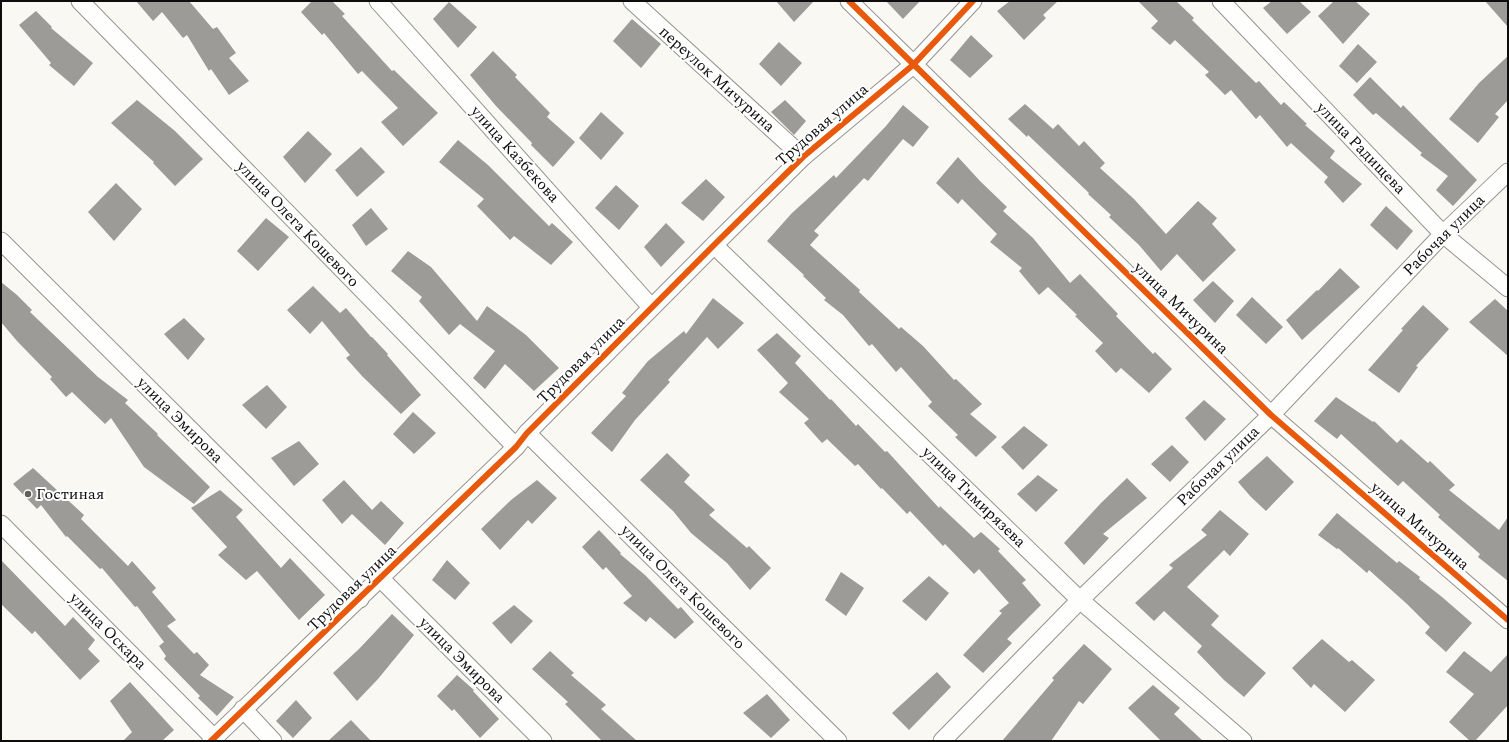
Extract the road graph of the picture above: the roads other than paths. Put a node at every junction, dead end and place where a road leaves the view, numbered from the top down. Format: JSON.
{"nodes":[{"id":1,"x":80,"y":1,"type":"edge"},
{"id":2,"x":378,"y":1,"type":"edge"},
{"id":3,"x":632,"y":1,"type":"edge"},
{"id":4,"x":849,"y":1,"type":"edge"},
{"id":5,"x":973,"y":1,"type":"edge"},
{"id":6,"x":1221,"y":1,"type":"edge"},
{"id":7,"x":913,"y":65,"type":"junction"},
{"id":8,"x":803,"y":157,"type":"junction"},
{"id":9,"x":1508,"y":172,"type":"edge"},
{"id":10,"x":1443,"y":234,"type":"junction"},
{"id":11,"x":1,"y":241,"type":"edge"},
{"id":12,"x":714,"y":245,"type":"junction"},
{"id":13,"x":1508,"y":288,"type":"edge"},
{"id":14,"x":651,"y":307,"type":"junction"},
{"id":15,"x":1271,"y":415,"type":"junction"},
{"id":16,"x":527,"y":433,"type":"junction"},
{"id":17,"x":516,"y":447,"type":"junction"},
{"id":18,"x":1,"y":524,"type":"edge"},
{"id":19,"x":381,"y":578,"type":"junction"},
{"id":20,"x":360,"y":599,"type":"junction"},
{"id":21,"x":1080,"y":600,"type":"junction"},
{"id":22,"x":1508,"y":620,"type":"edge"},
{"id":23,"x":243,"y":709,"type":"junction"},
{"id":24,"x":212,"y":739,"type":"edge"},
{"id":25,"x":273,"y":741,"type":"edge"},
{"id":26,"x":543,"y":741,"type":"edge"},
{"id":27,"x":838,"y":741,"type":"edge"},
{"id":28,"x":942,"y":741,"type":"edge"},
{"id":29,"x":1243,"y":741,"type":"edge"}],
"edges":[{"from":1,"to":17,"type":"street","name":"улица Олега Кошевого"},
{"from":2,"to":14,"type":"street","name":"улица Казбекова"},
{"from":3,"to":8,"type":"street","name":"переулок Мичурина"},
{"from":4,"to":7,"type":"street","name":"улица Мичурина"},
{"from":5,"to":7,"type":"street","name":"Трудовая улица"},
{"from":6,"to":10,"type":"street","name":"улица Радищева"},
{"from":7,"to":8,"type":"street","name":"Трудовая улица"},
{"from":7,"to":15,"type":"street","name":"улица Мичурина"},
{"from":8,"to":12,"type":"street","name":"Трудовая улица"},
{"from":9,"to":10,"type":"street","name":"Рабочая улица"},
{"from":10,"to":13,"type":"street","name":"улица Радищева"},
{"from":10,"to":15,"type":"street","name":"Рабочая улица"},
{"from":11,"to":20,"type":"street","name":"улица Эмирова"},
{"from":12,"to":14,"type":"street","name":"Трудовая улица"},
{"from":12,"to":21,"type":"street","name":"улица Тимирязева"},
{"from":14,"to":16,"type":"street","name":"Трудовая улица"},
{"from":15,"to":21,"type":"street","name":"Рабочая улица"},
{"from":15,"to":22,"type":"street","name":"улица Мичурина"},
{"from":16,"to":17,"type":"street","name":"Трудовая улица"},
{"from":16,"to":27,"type":"street","name":"улица Олега Кошевого"},
{"from":17,"to":19,"type":"street","name":"Трудовая улица"},
{"from":18,"to":24,"type":"street","name":"улица Оскара"},
{"from":19,"to":20,"type":"street","name":"Трудовая улица"},
{"from":19,"to":26,"type":"street","name":"улица Эмирова"},
{"from":20,"to":23,"type":"street","name":"Трудовая улица"},
{"from":21,"to":28,"type":"street","name":"Рабочая улица"},
{"from":21,"to":29,"type":"street","name":"улица Тимирязева"},
{"from":23,"to":24,"type":"street","name":"Трудовая улица"},
{"from":23,"to":25,"type":"street"}]}
